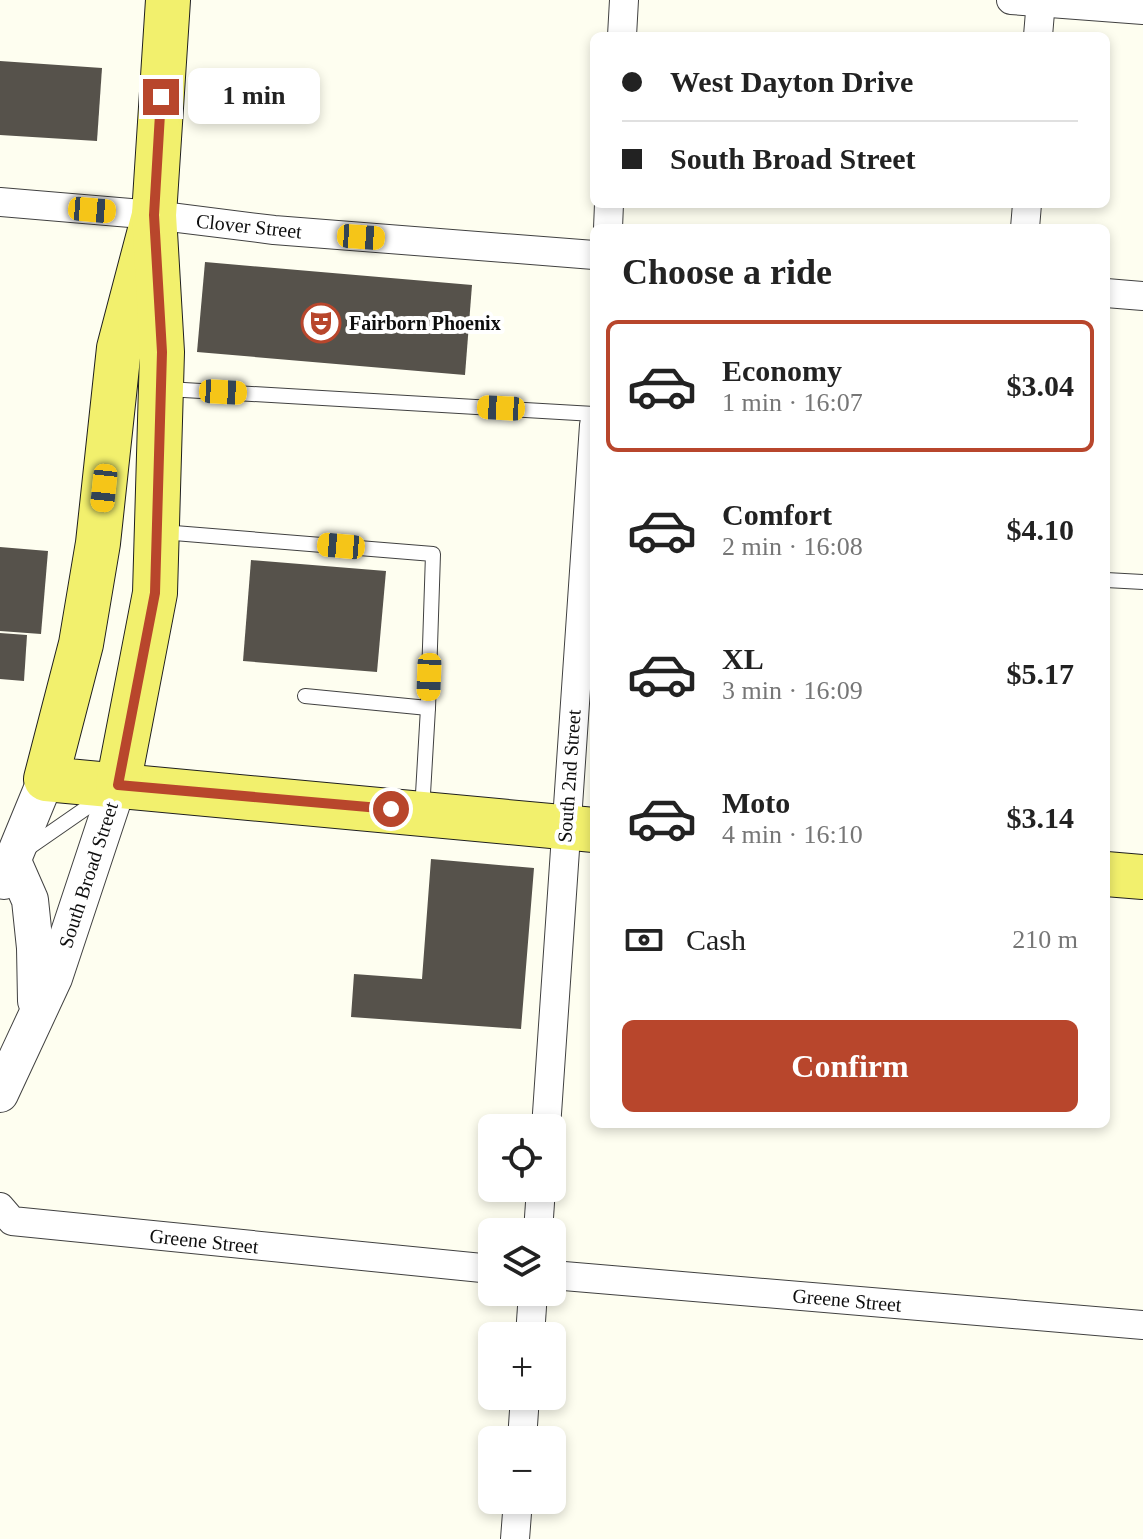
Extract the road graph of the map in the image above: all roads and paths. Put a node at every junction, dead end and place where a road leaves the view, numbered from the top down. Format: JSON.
{"nodes":[{"id":1,"x":168,"y":0,"type":"edge"},
{"id":2,"x":624,"y":0,"type":"edge"},
{"id":3,"x":1011,"y":0,"type":"edge"},
{"id":4,"x":1041,"y":1,"type":"edge"},
{"id":5,"x":1143,"y":10,"type":"edge"},
{"id":6,"x":622,"y":32,"type":"edge"},
{"id":7,"x":1038,"y":32,"type":"edge"},
{"id":8,"x":0,"y":202,"type":"edge"},
{"id":9,"x":154,"y":215,"type":"junction"},
{"id":10,"x":590,"y":255,"type":"edge"},
{"id":11,"x":1110,"y":293,"type":"edge"},
{"id":12,"x":1143,"y":296,"type":"edge"},
{"id":13,"x":161,"y":389,"type":"junction"},
{"id":14,"x":590,"y":414,"type":"edge"},
{"id":15,"x":158,"y":532,"type":"junction"},
{"id":16,"x":590,"y":535,"type":"edge"},
{"id":17,"x":1110,"y":580,"type":"edge"},
{"id":18,"x":1143,"y":582,"type":"edge"},
{"id":19,"x":305,"y":696,"type":"dead end"},
{"id":20,"x":428,"y":708,"type":"junction"},
{"id":21,"x":46,"y":779,"type":"junction"},
{"id":22,"x":118,"y":785,"type":"junction"},
{"id":23,"x":422,"y":812,"type":"junction"},
{"id":24,"x":580,"y":829,"type":"edge"},
{"id":25,"x":4,"y":871,"type":"edge"},
{"id":26,"x":1110,"y":874,"type":"edge"},
{"id":27,"x":1143,"y":877,"type":"edge"},
{"id":28,"x":36,"y":1017,"type":"junction"},
{"id":29,"x":0,"y":1094,"type":"edge"},
{"id":30,"x":547,"y":1114,"type":"edge"},
{"id":31,"x":6,"y":1214,"type":"edge"},
{"id":32,"x":478,"y":1267,"type":"edge"},
{"id":33,"x":566,"y":1276,"type":"edge"},
{"id":34,"x":1143,"y":1325,"type":"edge"},
{"id":35,"x":517,"y":1514,"type":"edge"},
{"id":36,"x":515,"y":1539,"type":"edge"}],
"edges":[{"from":1,"to":9,"type":"main road","name":"South Broad Street"},
{"from":2,"to":6,"type":"street"},
{"from":3,"to":4,"type":"street"},
{"from":4,"to":5,"type":"street"},
{"from":4,"to":7,"type":"street"},
{"from":8,"to":9,"type":"street","name":"Clover Street"},
{"from":9,"to":10,"type":"street","name":"Clover Street"},
{"from":9,"to":13,"type":"main road","name":"South Broad Street"},
{"from":9,"to":21,"type":"main road","name":"South Broad Street"},
{"from":11,"to":12,"type":"street"},
{"from":13,"to":14,"type":"lane"},
{"from":13,"to":15,"type":"main road","name":"South Broad Street"},
{"from":15,"to":20,"type":"lane"},
{"from":15,"to":22,"type":"main road","name":"South Broad Street"},
{"from":16,"to":24,"type":"street","name":"South 2nd Street"},
{"from":17,"to":18,"type":"lane"},
{"from":19,"to":20,"type":"lane"},
{"from":20,"to":23,"type":"lane"},
{"from":21,"to":22,"type":"main road"},
{"from":21,"to":25,"type":"street","name":"South Broad Street"},
{"from":22,"to":23,"type":"main road"},
{"from":22,"to":25,"type":"lane"},
{"from":22,"to":28,"type":"street","name":"South Broad Street"},
{"from":23,"to":24,"type":"main road"},
{"from":24,"to":30,"type":"street","name":"South 2nd Street"},
{"from":25,"to":28,"type":"street"},
{"from":26,"to":27,"type":"main road"},
{"from":28,"to":29,"type":"street","name":"South Broad Street"},
{"from":31,"to":32,"type":"street","name":"Greene Street"},
{"from":33,"to":34,"type":"street","name":"Greene Street"},
{"from":35,"to":36,"type":"street"}]}
